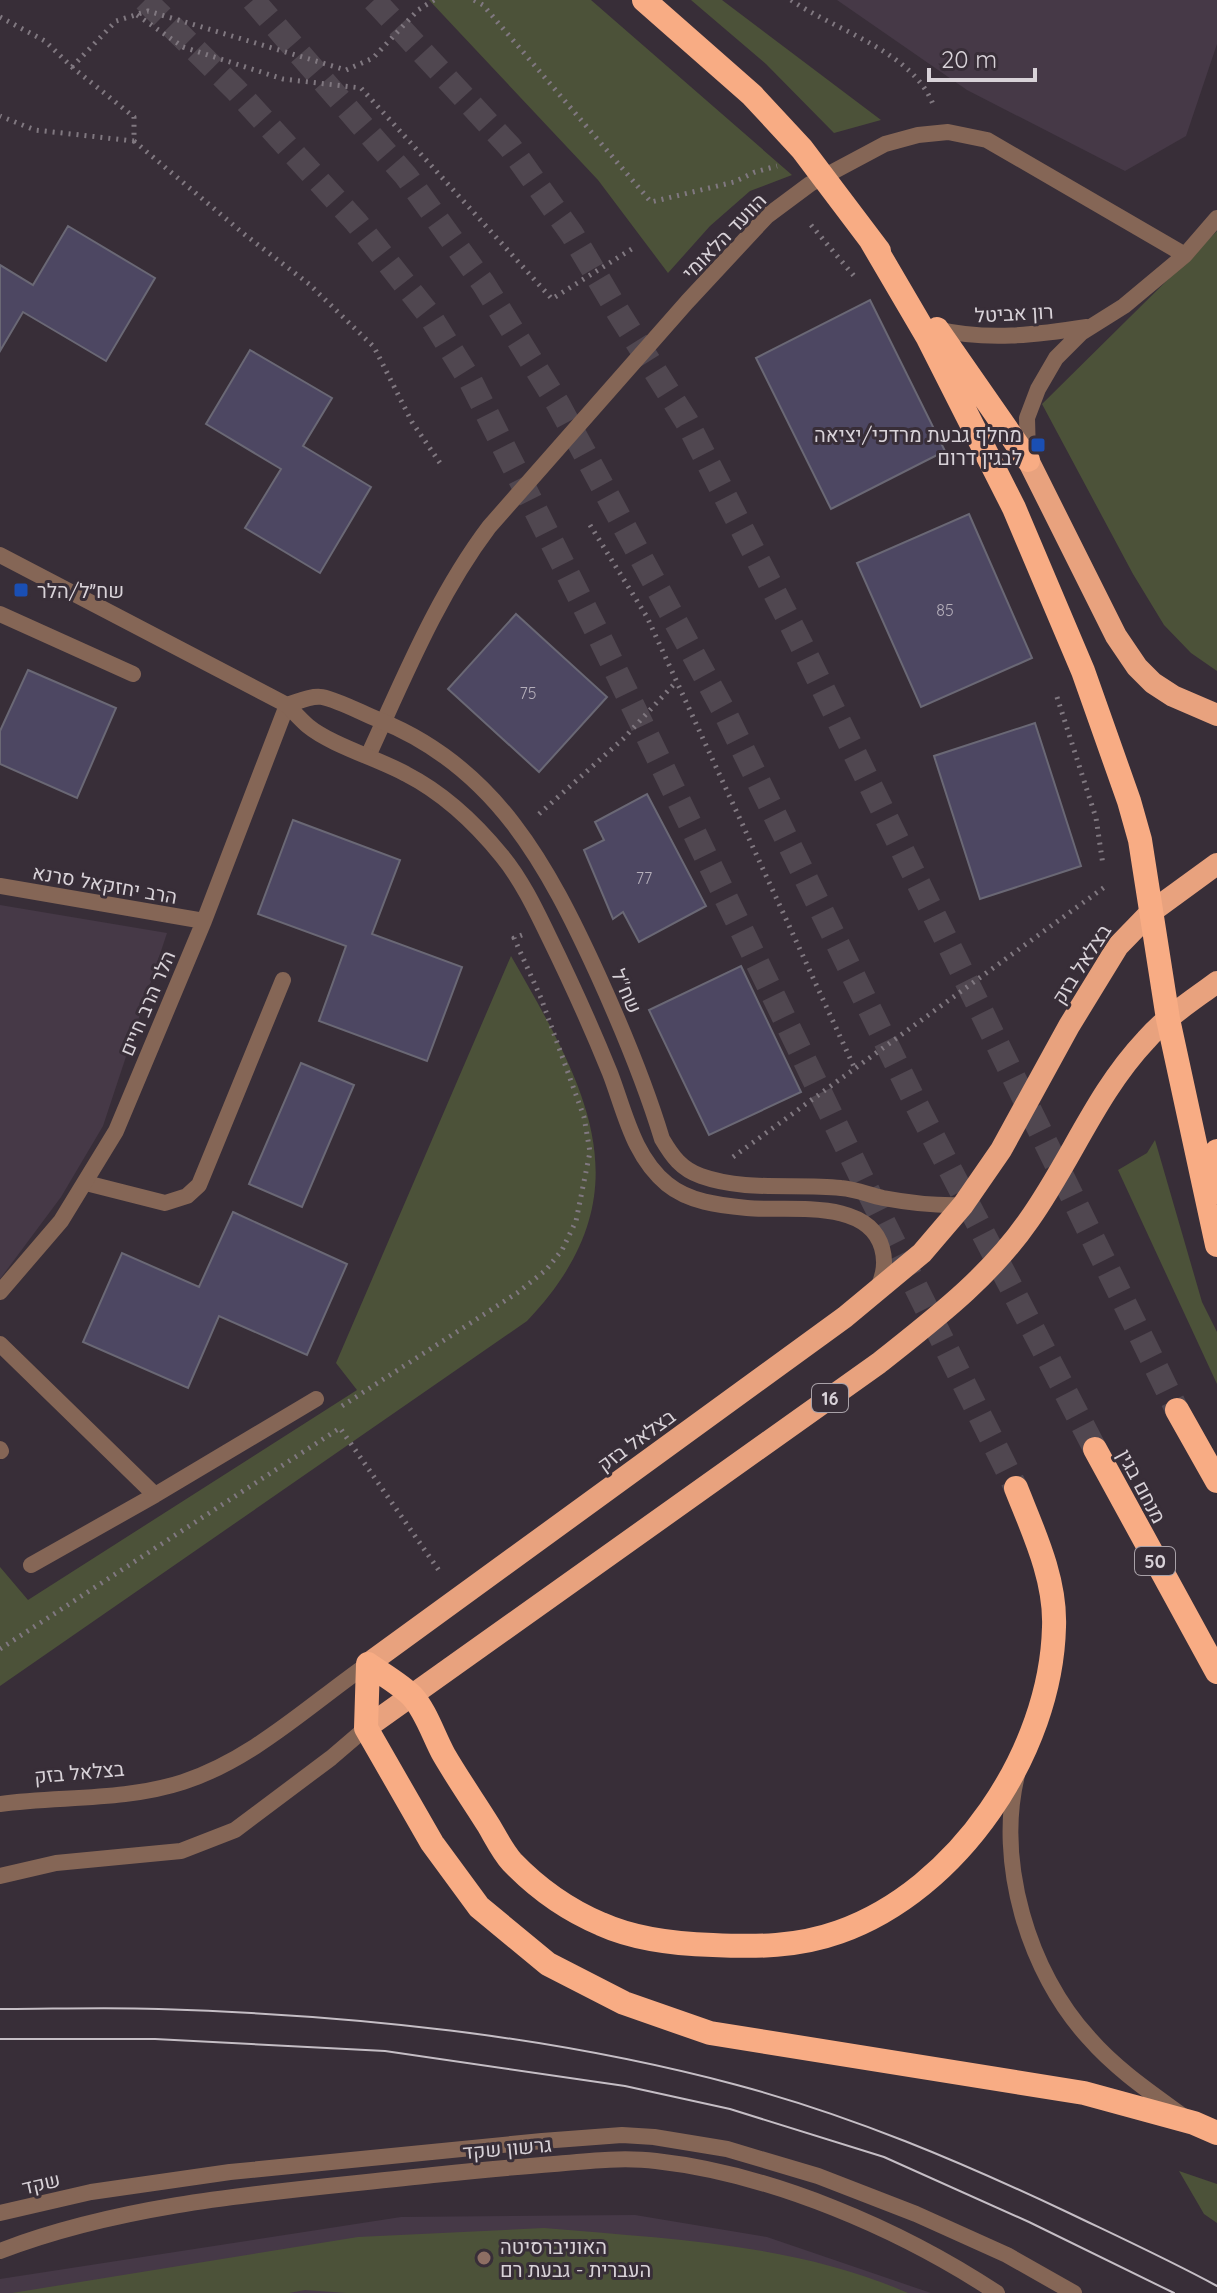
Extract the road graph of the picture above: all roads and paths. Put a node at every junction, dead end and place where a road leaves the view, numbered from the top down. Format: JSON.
{"nodes":[{"id":1,"x":434,"y":0,"type":"edge"},
{"id":2,"x":474,"y":0,"type":"edge"},
{"id":3,"x":644,"y":0,"type":"edge"},
{"id":4,"x":791,"y":0,"type":"edge"},
{"id":5,"x":137,"y":15,"type":"junction"},
{"id":6,"x":0,"y":17,"type":"edge"},
{"id":7,"x":72,"y":67,"type":"junction"},
{"id":8,"x":0,"y":116,"type":"edge"},
{"id":9,"x":937,"y":119,"type":"dead end"},
{"id":10,"x":134,"y":141,"type":"junction"},
{"id":11,"x":788,"y":163,"type":"dead end"},
{"id":12,"x":1217,"y":218,"type":"edge"},
{"id":13,"x":811,"y":225,"type":"dead end"},
{"id":14,"x":870,"y":239,"type":"junction"},
{"id":15,"x":635,"y":247,"type":"dead end"},
{"id":16,"x":1185,"y":255,"type":"junction"},
{"id":17,"x":859,"y":283,"type":"dead end"},
{"id":18,"x":1093,"y":326,"type":"junction"},
{"id":19,"x":936,"y":329,"type":"junction"},
{"id":20,"x":1028,"y":460,"type":"junction"},
{"id":21,"x":440,"y":463,"type":"dead end"},
{"id":22,"x":590,"y":525,"type":"dead end"},
{"id":23,"x":0,"y":555,"type":"edge"},
{"id":24,"x":0,"y":614,"type":"edge"},
{"id":25,"x":133,"y":674,"type":"dead end"},
{"id":26,"x":677,"y":681,"type":"junction"},
{"id":27,"x":1055,"y":689,"type":"dead end"},
{"id":28,"x":287,"y":705,"type":"junction"},
{"id":29,"x":1217,"y":715,"type":"edge"},
{"id":30,"x":384,"y":722,"type":"junction"},
{"id":31,"x":368,"y":756,"type":"junction"},
{"id":32,"x":539,"y":814,"type":"dead end"},
{"id":33,"x":1217,"y":864,"type":"edge"},
{"id":34,"x":1103,"y":865,"type":"dead end"},
{"id":35,"x":0,"y":886,"type":"edge"},
{"id":36,"x":1106,"y":886,"type":"dead end"},
{"id":37,"x":1151,"y":912,"type":"junction"},
{"id":38,"x":204,"y":921,"type":"junction"},
{"id":39,"x":514,"y":938,"type":"dead end"},
{"id":40,"x":283,"y":980,"type":"dead end"},
{"id":41,"x":1217,"y":982,"type":"edge"},
{"id":42,"x":1168,"y":1019,"type":"junction"},
{"id":43,"x":855,"y":1069,"type":"junction"},
{"id":44,"x":1217,"y":1151,"type":"edge"},
{"id":45,"x":732,"y":1158,"type":"dead end"},
{"id":46,"x":86,"y":1183,"type":"junction"},
{"id":47,"x":963,"y":1205,"type":"junction"},
{"id":48,"x":1209,"y":1216,"type":"junction"},
{"id":49,"x":1217,"y":1245,"type":"edge"},
{"id":50,"x":0,"y":1292,"type":"edge"},
{"id":51,"x":873,"y":1295,"type":"junction"},
{"id":52,"x":0,"y":1344,"type":"edge"},
{"id":53,"x":316,"y":1399,"type":"joint"},
{"id":54,"x":1177,"y":1410,"type":"tunnel mouth"},
{"id":55,"x":1095,"y":1449,"type":"tunnel mouth"},
{"id":56,"x":1217,"y":1481,"type":"edge"},
{"id":57,"x":1016,"y":1488,"type":"tunnel mouth"},
{"id":58,"x":155,"y":1495,"type":"junction"},
{"id":59,"x":31,"y":1565,"type":"dead end"},
{"id":60,"x":440,"y":1572,"type":"dead end"},
{"id":61,"x":0,"y":1649,"type":"edge"},
{"id":62,"x":368,"y":1664,"type":"junction"},
{"id":63,"x":1217,"y":1672,"type":"edge"},
{"id":64,"x":413,"y":1697,"type":"junction"},
{"id":65,"x":366,"y":1728,"type":"junction"},
{"id":66,"x":1022,"y":1754,"type":"junction"},
{"id":67,"x":0,"y":1804,"type":"edge"},
{"id":68,"x":0,"y":1876,"type":"edge"},
{"id":69,"x":1194,"y":2123,"type":"junction"},
{"id":70,"x":1217,"y":2133,"type":"edge"},
{"id":71,"x":91,"y":2192,"type":"joint"},
{"id":72,"x":0,"y":2213,"type":"edge"},
{"id":73,"x":0,"y":2251,"type":"edge"},
{"id":74,"x":997,"y":2293,"type":"edge"},
{"id":75,"x":1074,"y":2293,"type":"edge"}],
"edges":[{"from":1,"to":5,"type":"path"},
{"from":2,"to":11,"type":"path"},
{"from":3,"to":14,"type":"highway"},
{"from":4,"to":9,"type":"path"},
{"from":5,"to":7,"type":"path"},
{"from":5,"to":15,"type":"path"},
{"from":6,"to":7,"type":"path"},
{"from":7,"to":10,"type":"path"},
{"from":8,"to":10,"type":"path"},
{"from":10,"to":21,"type":"path"},
{"from":12,"to":16,"type":"street"},
{"from":13,"to":17,"type":"path"},
{"from":14,"to":19,"type":"highway"},
{"from":14,"to":37,"type":"highway"},
{"from":16,"to":18,"type":"street","name":"רון אביטל"},
{"from":16,"to":30,"type":"street","name":"הוועד הלאומי"},
{"from":18,"to":19,"type":"street","name":"רון אביטל"},
{"from":18,"to":20,"type":"street","name":"רון אביטל"},
{"from":19,"to":20,"type":"highway"},
{"from":20,"to":29,"type":"highway"},
{"from":22,"to":26,"type":"path"},
{"from":23,"to":28,"type":"street"},
{"from":24,"to":25,"type":"street"},
{"from":26,"to":32,"type":"path"},
{"from":26,"to":43,"type":"path"},
{"from":27,"to":34,"type":"path"},
{"from":28,"to":30,"type":"street","name":"שח\"ל"},
{"from":28,"to":31,"type":"street"},
{"from":28,"to":38,"type":"street","name":"הלר הרב חיים"},
{"from":30,"to":31,"type":"street","name":"הוועד הלאומי"},
{"from":30,"to":47,"type":"street","name":"שח\"ל"},
{"from":31,"to":51,"type":"street"},
{"from":33,"to":37,"type":"highway","name":"בצלאל בזק"},
{"from":35,"to":38,"type":"street","name":"הרב יחזקאל סרנא"},
{"from":36,"to":43,"type":"path"},
{"from":37,"to":42,"type":"highway"},
{"from":37,"to":47,"type":"highway","name":"בצלאל בזק"},
{"from":38,"to":46,"type":"street","name":"הלר הרב חיים"},
{"from":39,"to":53,"type":"path"},
{"from":40,"to":46,"type":"street"},
{"from":41,"to":42,"type":"highway","number":"16"},
{"from":42,"to":48,"type":"highway"},
{"from":42,"to":64,"type":"highway","number":"16"},
{"from":43,"to":45,"type":"path"},
{"from":44,"to":48,"type":"highway"},
{"from":46,"to":50,"type":"street","name":"הלר הרב חיים"},
{"from":47,"to":51,"type":"highway","name":"בצלאל בזק"},
{"from":48,"to":49,"type":"highway"},
{"from":51,"to":62,"type":"highway","name":"בצלאל בזק"},
{"from":52,"to":58,"type":"street"},
{"from":53,"to":58,"type":"street"},
{"from":54,"to":56,"type":"highway"},
{"from":55,"to":63,"type":"highway","name":"מנחם בגין","number":"50"},
{"from":57,"to":66,"type":"highway"},
{"from":58,"to":59,"type":"street"},
{"from":60,"to":61,"type":"path"},
{"from":62,"to":64,"type":"highway"},
{"from":62,"to":65,"type":"highway"},
{"from":62,"to":67,"type":"street","name":"בצלאל בזק"},
{"from":64,"to":65,"type":"highway","number":"16"},
{"from":64,"to":66,"type":"highway"},
{"from":65,"to":68,"type":"street"},
{"from":65,"to":69,"type":"highway"},
{"from":66,"to":69,"type":"street"},
{"from":69,"to":70,"type":"highway"},
{"from":71,"to":72,"type":"street","name":"שקד"},
{"from":71,"to":75,"type":"street","name":"גרשון שקד"},
{"from":73,"to":74,"type":"street","name":"גרשון שקד"}]}
